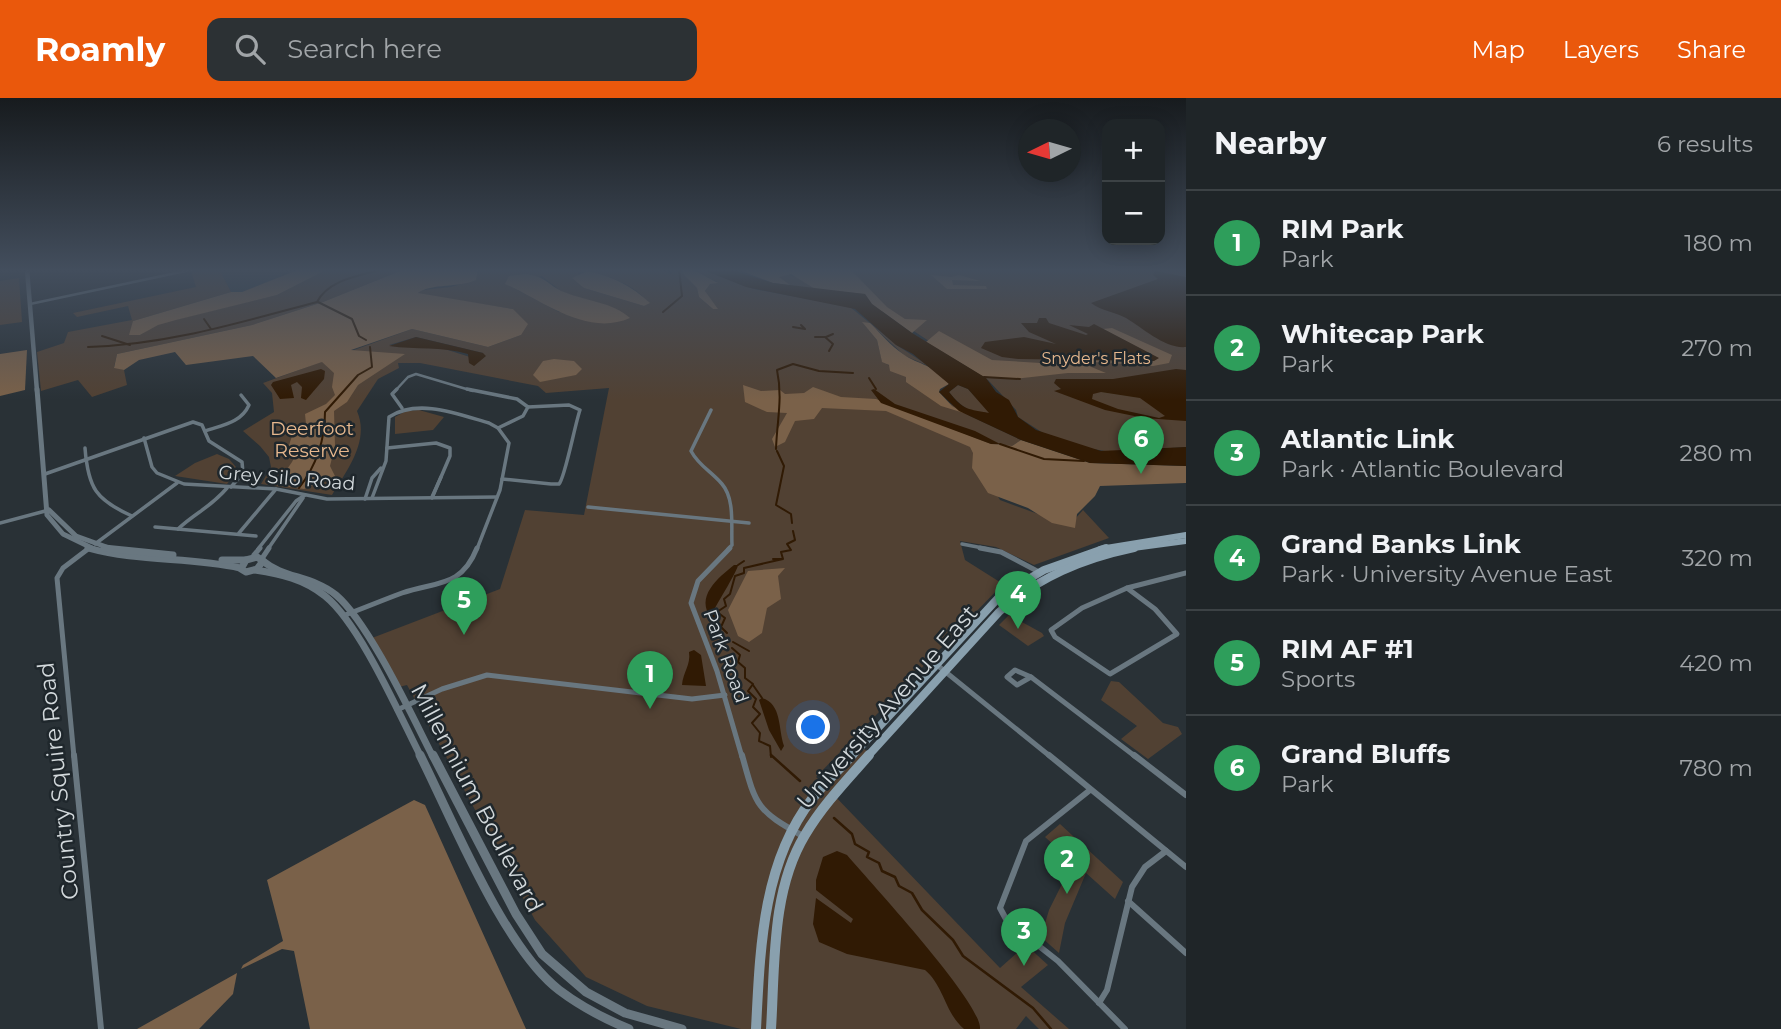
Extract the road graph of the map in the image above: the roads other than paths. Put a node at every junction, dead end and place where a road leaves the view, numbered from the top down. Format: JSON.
{"nodes":[{"id":1,"x":31,"y":312,"type":"edge"},
{"id":2,"x":241,"y":395,"type":"dead end"},
{"id":3,"x":528,"y":407,"type":"junction"},
{"id":4,"x":402,"y":409,"type":"junction"},
{"id":5,"x":710,"y":410,"type":"dead end"},
{"id":6,"x":498,"y":428,"type":"junction"},
{"id":7,"x":205,"y":431,"type":"junction"},
{"id":8,"x":144,"y":438,"type":"junction"},
{"id":9,"x":85,"y":448,"type":"dead end"},
{"id":10,"x":387,"y":449,"type":"junction"},
{"id":11,"x":85,"y":459,"type":"junction"},
{"id":12,"x":381,"y":468,"type":"junction"},
{"id":13,"x":45,"y":474,"type":"junction"},
{"id":14,"x":502,"y":479,"type":"junction"},
{"id":15,"x":178,"y":482,"type":"junction"},
{"id":16,"x":229,"y":487,"type":"junction"},
{"id":17,"x":276,"y":489,"type":"junction"},
{"id":18,"x":304,"y":496,"type":"junction"},
{"id":19,"x":497,"y":497,"type":"junction"},
{"id":20,"x":372,"y":498,"type":"junction"},
{"id":21,"x":432,"y":498,"type":"junction"},
{"id":22,"x":365,"y":499,"type":"junction"},
{"id":23,"x":588,"y":507,"type":"dead end"},
{"id":24,"x":49,"y":510,"type":"junction"},
{"id":25,"x":133,"y":516,"type":"junction"},
{"id":26,"x":733,"y":521,"type":"junction"},
{"id":27,"x":0,"y":523,"type":"edge"},
{"id":28,"x":749,"y":523,"type":"dead end"},
{"id":29,"x":155,"y":527,"type":"dead end"},
{"id":30,"x":178,"y":529,"type":"junction"},
{"id":31,"x":239,"y":534,"type":"junction"},
{"id":32,"x":1186,"y":535,"type":"edge"},
{"id":33,"x":256,"y":536,"type":"dead end"},
{"id":34,"x":1186,"y":541,"type":"edge"},
{"id":35,"x":962,"y":544,"type":"dead end"},
{"id":36,"x":92,"y":546,"type":"junction"},
{"id":37,"x":248,"y":559,"type":"junction"},
{"id":38,"x":262,"y":560,"type":"junction"},
{"id":39,"x":240,"y":568,"type":"junction"},
{"id":40,"x":255,"y":570,"type":"junction"},
{"id":41,"x":1186,"y":573,"type":"edge"},
{"id":42,"x":1043,"y":574,"type":"junction"},
{"id":43,"x":1126,"y":587,"type":"junction"},
{"id":44,"x":348,"y":613,"type":"junction"},
{"id":45,"x":936,"y":664,"type":"junction"},
{"id":46,"x":946,"y":671,"type":"junction"},
{"id":47,"x":1031,"y":677,"type":"dead end"},
{"id":48,"x":725,"y":695,"type":"junction"},
{"id":49,"x":401,"y":708,"type":"junction"},
{"id":50,"x":1090,"y":790,"type":"junction"},
{"id":51,"x":1186,"y":795,"type":"edge"},
{"id":52,"x":791,"y":830,"type":"junction"},
{"id":53,"x":804,"y":836,"type":"junction"},
{"id":54,"x":1166,"y":851,"type":"junction"},
{"id":55,"x":1186,"y":867,"type":"edge"},
{"id":56,"x":1128,"y":901,"type":"junction"},
{"id":57,"x":1186,"y":953,"type":"edge"},
{"id":58,"x":1099,"y":1003,"type":"junction"},
{"id":59,"x":100,"y":1029,"type":"edge"},
{"id":60,"x":629,"y":1029,"type":"edge"},
{"id":61,"x":682,"y":1029,"type":"edge"},
{"id":62,"x":756,"y":1029,"type":"edge"},
{"id":63,"x":771,"y":1029,"type":"edge"},
{"id":64,"x":1125,"y":1029,"type":"edge"}],
"edges":[{"from":1,"to":13,"type":"street"},
{"from":2,"to":7,"type":"street"},
{"from":3,"to":4,"type":"street"},
{"from":3,"to":6,"type":"street"},
{"from":3,"to":14,"type":"street"},
{"from":4,"to":6,"type":"street"},
{"from":4,"to":10,"type":"street"},
{"from":5,"to":26,"type":"street"},
{"from":6,"to":14,"type":"street"},
{"from":7,"to":8,"type":"street"},
{"from":7,"to":16,"type":"street"},
{"from":8,"to":11,"type":"street"},
{"from":8,"to":15,"type":"street","name":"Grey Silo Road"},
{"from":9,"to":11,"type":"street"},
{"from":10,"to":12,"type":"street"},
{"from":10,"to":21,"type":"street"},
{"from":11,"to":13,"type":"street"},
{"from":11,"to":25,"type":"street"},
{"from":12,"to":20,"type":"street"},
{"from":12,"to":22,"type":"street"},
{"from":13,"to":24,"type":"street"},
{"from":14,"to":19,"type":"street"},
{"from":15,"to":16,"type":"street","name":"Grey Silo Road"},
{"from":15,"to":25,"type":"street"},
{"from":16,"to":17,"type":"street","name":"Grey Silo Road"},
{"from":16,"to":30,"type":"street"},
{"from":17,"to":18,"type":"street","name":"Grey Silo Road"},
{"from":17,"to":31,"type":"street"},
{"from":18,"to":22,"type":"street","name":"Grey Silo Road"},
{"from":18,"to":37,"type":"street"},
{"from":18,"to":38,"type":"street"},
{"from":19,"to":21,"type":"street","name":"Grey Silo Road"},
{"from":19,"to":44,"type":"street"},
{"from":20,"to":21,"type":"street","name":"Grey Silo Road"},
{"from":20,"to":22,"type":"street","name":"Grey Silo Road"},
{"from":23,"to":26,"type":"street"},
{"from":24,"to":27,"type":"street"},
{"from":24,"to":36,"type":"street"},
{"from":25,"to":36,"type":"street"},
{"from":26,"to":28,"type":"street"},
{"from":26,"to":48,"type":"street","name":"Park Road"},
{"from":29,"to":30,"type":"street"},
{"from":30,"to":31,"type":"street"},
{"from":31,"to":33,"type":"street"},
{"from":32,"to":42,"type":"main road","name":"University Avenue East"},
{"from":34,"to":42,"type":"main road","name":"University Avenue East"},
{"from":35,"to":42,"type":"street"},
{"from":36,"to":37,"type":"street"},
{"from":36,"to":39,"type":"street"},
{"from":36,"to":59,"type":"street","name":"Country Squire Road"},
{"from":37,"to":38,"type":"street","name":"Millennium Boulevard"},
{"from":37,"to":39,"type":"street"},
{"from":38,"to":40,"type":"street"},
{"from":38,"to":44,"type":"street","name":"Millennium Boulevard"},
{"from":39,"to":40,"type":"street","name":"Millennium Boulevard"},
{"from":40,"to":44,"type":"street","name":"Millennium Boulevard"},
{"from":41,"to":43,"type":"street"},
{"from":42,"to":45,"type":"main road","name":"University Avenue East"},
{"from":42,"to":46,"type":"main road","name":"University Avenue East"},
{"from":43,"to":43,"type":"street"},
{"from":44,"to":49,"type":"street","name":"Millennium Boulevard"},
{"from":45,"to":46,"type":"street"},
{"from":45,"to":52,"type":"main road","name":"University Avenue East"},
{"from":46,"to":50,"type":"street"},
{"from":46,"to":53,"type":"main road","name":"University Avenue East"},
{"from":47,"to":51,"type":"street"},
{"from":48,"to":49,"type":"street"},
{"from":48,"to":52,"type":"street","name":"Park Road"},
{"from":49,"to":60,"type":"street","name":"Millennium Boulevard"},
{"from":49,"to":61,"type":"street","name":"Millennium Boulevard"},
{"from":50,"to":54,"type":"street"},
{"from":50,"to":58,"type":"street"},
{"from":52,"to":53,"type":"street","name":"Park Road"},
{"from":52,"to":62,"type":"main road","name":"University Avenue East"},
{"from":53,"to":63,"type":"main road","name":"University Avenue East"},
{"from":54,"to":55,"type":"street"},
{"from":54,"to":56,"type":"street"},
{"from":56,"to":57,"type":"street"},
{"from":56,"to":58,"type":"street"},
{"from":58,"to":64,"type":"street"}]}
